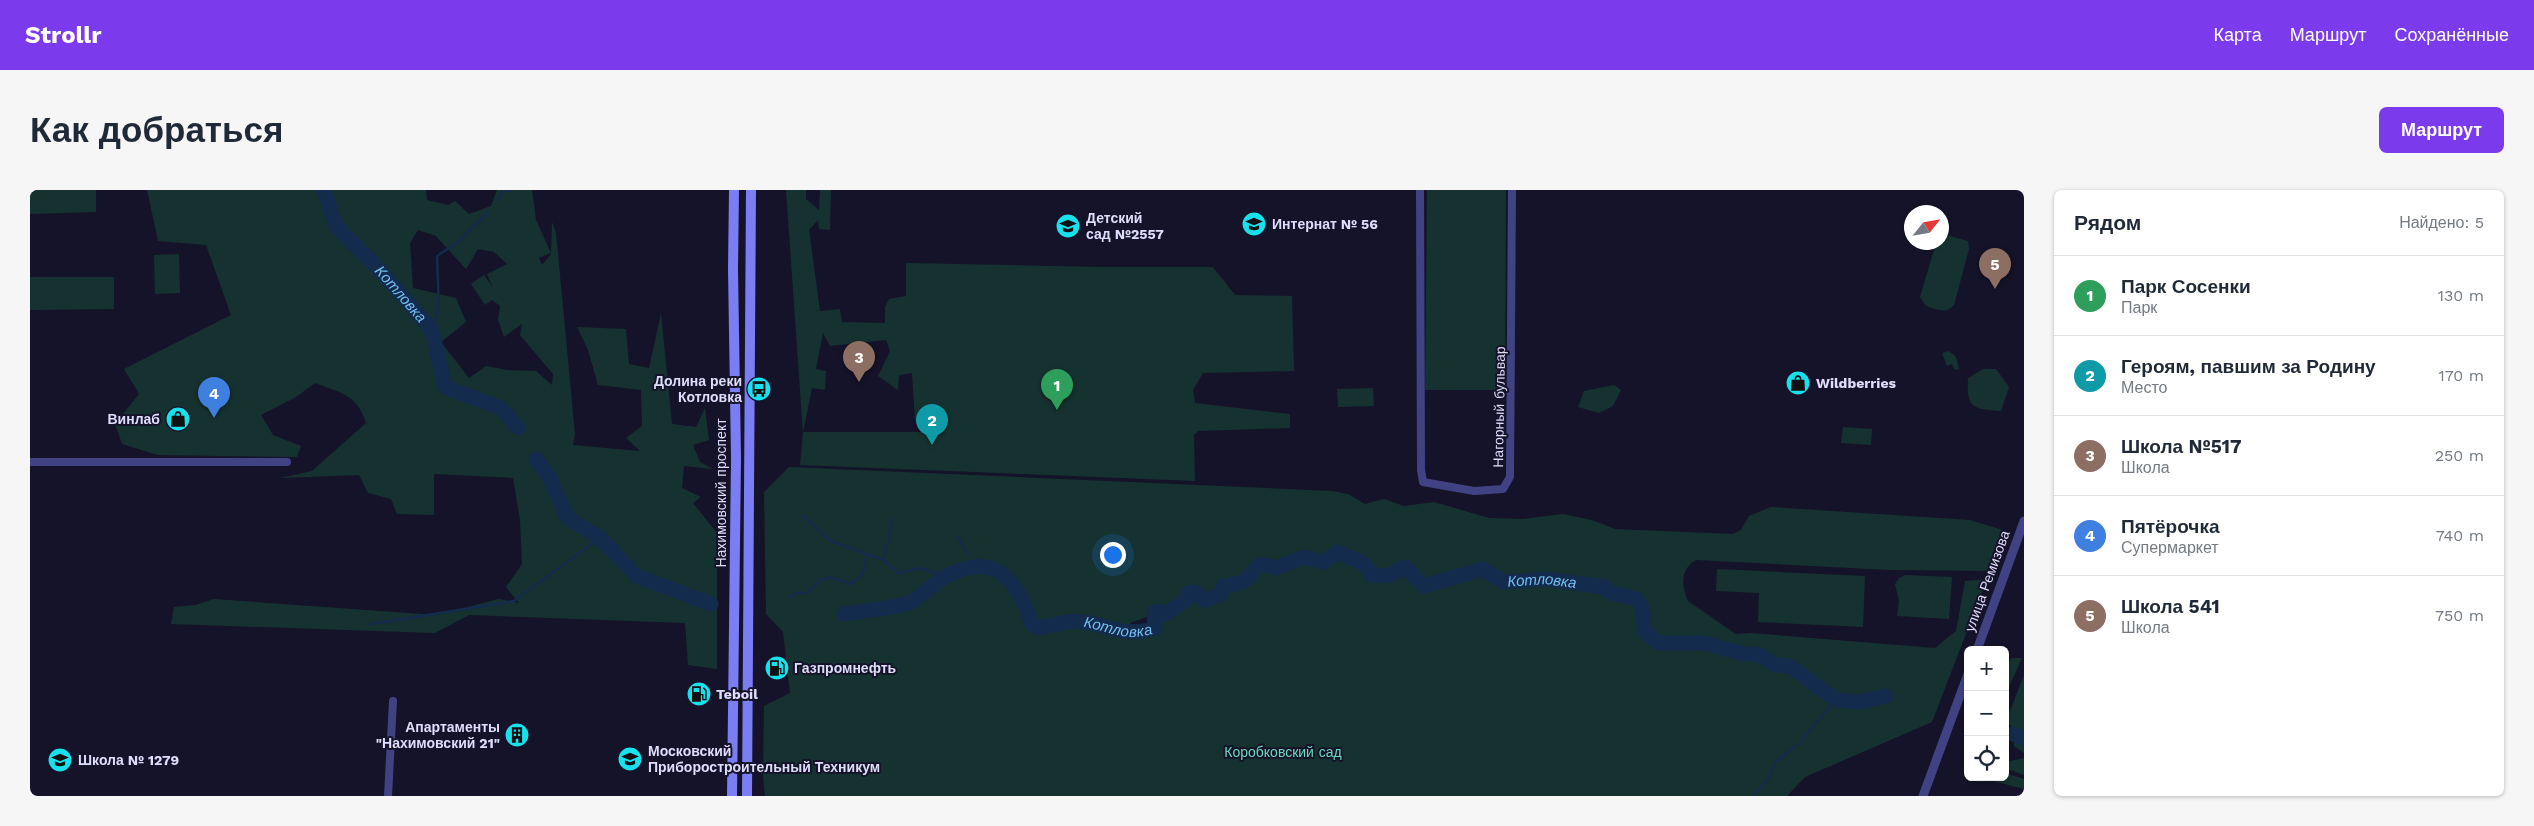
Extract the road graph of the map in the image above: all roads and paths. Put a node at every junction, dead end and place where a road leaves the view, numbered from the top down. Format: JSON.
{"nodes":[{"id":1,"x":734,"y":190,"type":"edge"},
{"id":2,"x":751,"y":190,"type":"edge"},
{"id":3,"x":1420,"y":190,"type":"edge"},
{"id":4,"x":1512,"y":190,"type":"edge"},
{"id":5,"x":30,"y":462,"type":"edge"},
{"id":6,"x":287,"y":462,"type":"dead end"},
{"id":7,"x":2024,"y":521,"type":"edge"},
{"id":8,"x":1977,"y":646,"type":"edge"},
{"id":9,"x":1964,"y":685,"type":"edge"},
{"id":10,"x":393,"y":701,"type":"dead end"},
{"id":11,"x":388,"y":796,"type":"edge"},
{"id":12,"x":732,"y":796,"type":"edge"},
{"id":13,"x":747,"y":796,"type":"edge"},
{"id":14,"x":1923,"y":796,"type":"edge"}],
"edges":[{"from":1,"to":12,"type":"main road","name":"Нахимовский проспект"},
{"from":2,"to":13,"type":"main road","name":"Нахимовский проспект"},
{"from":3,"to":4,"type":"street","name":"Нагорный бульвар"},
{"from":5,"to":6,"type":"street"},
{"from":7,"to":8,"type":"street","name":"улица Ремизова"},
{"from":9,"to":14,"type":"street"},
{"from":10,"to":11,"type":"street"}]}
